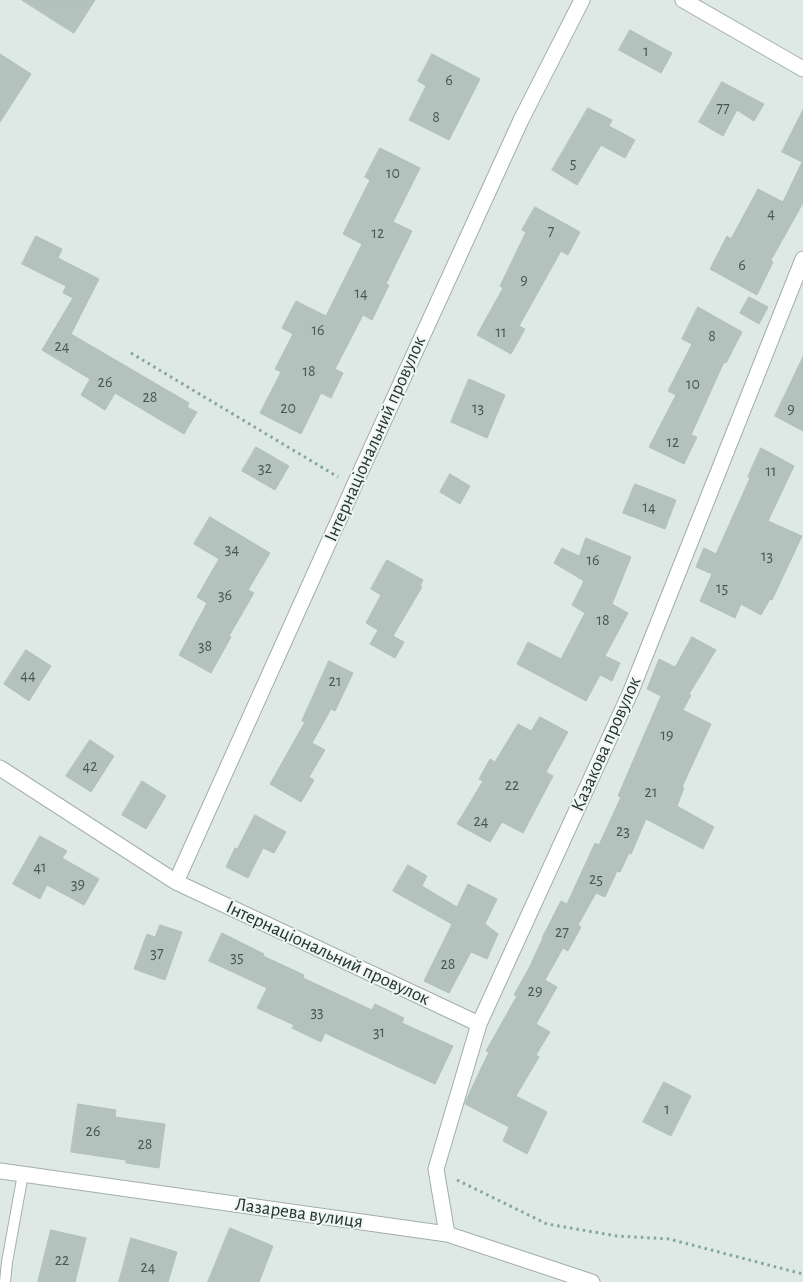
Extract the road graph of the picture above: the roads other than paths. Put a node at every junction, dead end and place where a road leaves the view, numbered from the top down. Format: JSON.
{"nodes":[{"id":1,"x":582,"y":0,"type":"edge"},
{"id":2,"x":683,"y":0,"type":"edge"},
{"id":3,"x":803,"y":69,"type":"edge"},
{"id":4,"x":803,"y":259,"type":"edge"},
{"id":5,"x":0,"y":768,"type":"edge"},
{"id":6,"x":176,"y":882,"type":"junction"},
{"id":7,"x":479,"y":1024,"type":"junction"},
{"id":8,"x":0,"y":1170,"type":"edge"},
{"id":9,"x":23,"y":1174,"type":"junction"},
{"id":10,"x":447,"y":1234,"type":"junction"},
{"id":11,"x":4,"y":1282,"type":"edge"},
{"id":12,"x":592,"y":1282,"type":"edge"}],
"edges":[{"from":1,"to":6,"type":"street","name":"Інтернаціональний провулок"},
{"from":2,"to":3,"type":"street"},
{"from":4,"to":7,"type":"street","name":"Казакова провулок"},
{"from":5,"to":6,"type":"street","name":"Інтернаціональний провулок"},
{"from":6,"to":7,"type":"street","name":"Інтернаціональний провулок"},
{"from":7,"to":10,"type":"street","name":"Казакова провулок"},
{"from":8,"to":9,"type":"street","name":"Лазарева вулиця"},
{"from":9,"to":10,"type":"street","name":"Лазарева вулиця"},
{"from":9,"to":11,"type":"lane"},
{"from":10,"to":12,"type":"street","name":"Лазарева вулиця"}]}
